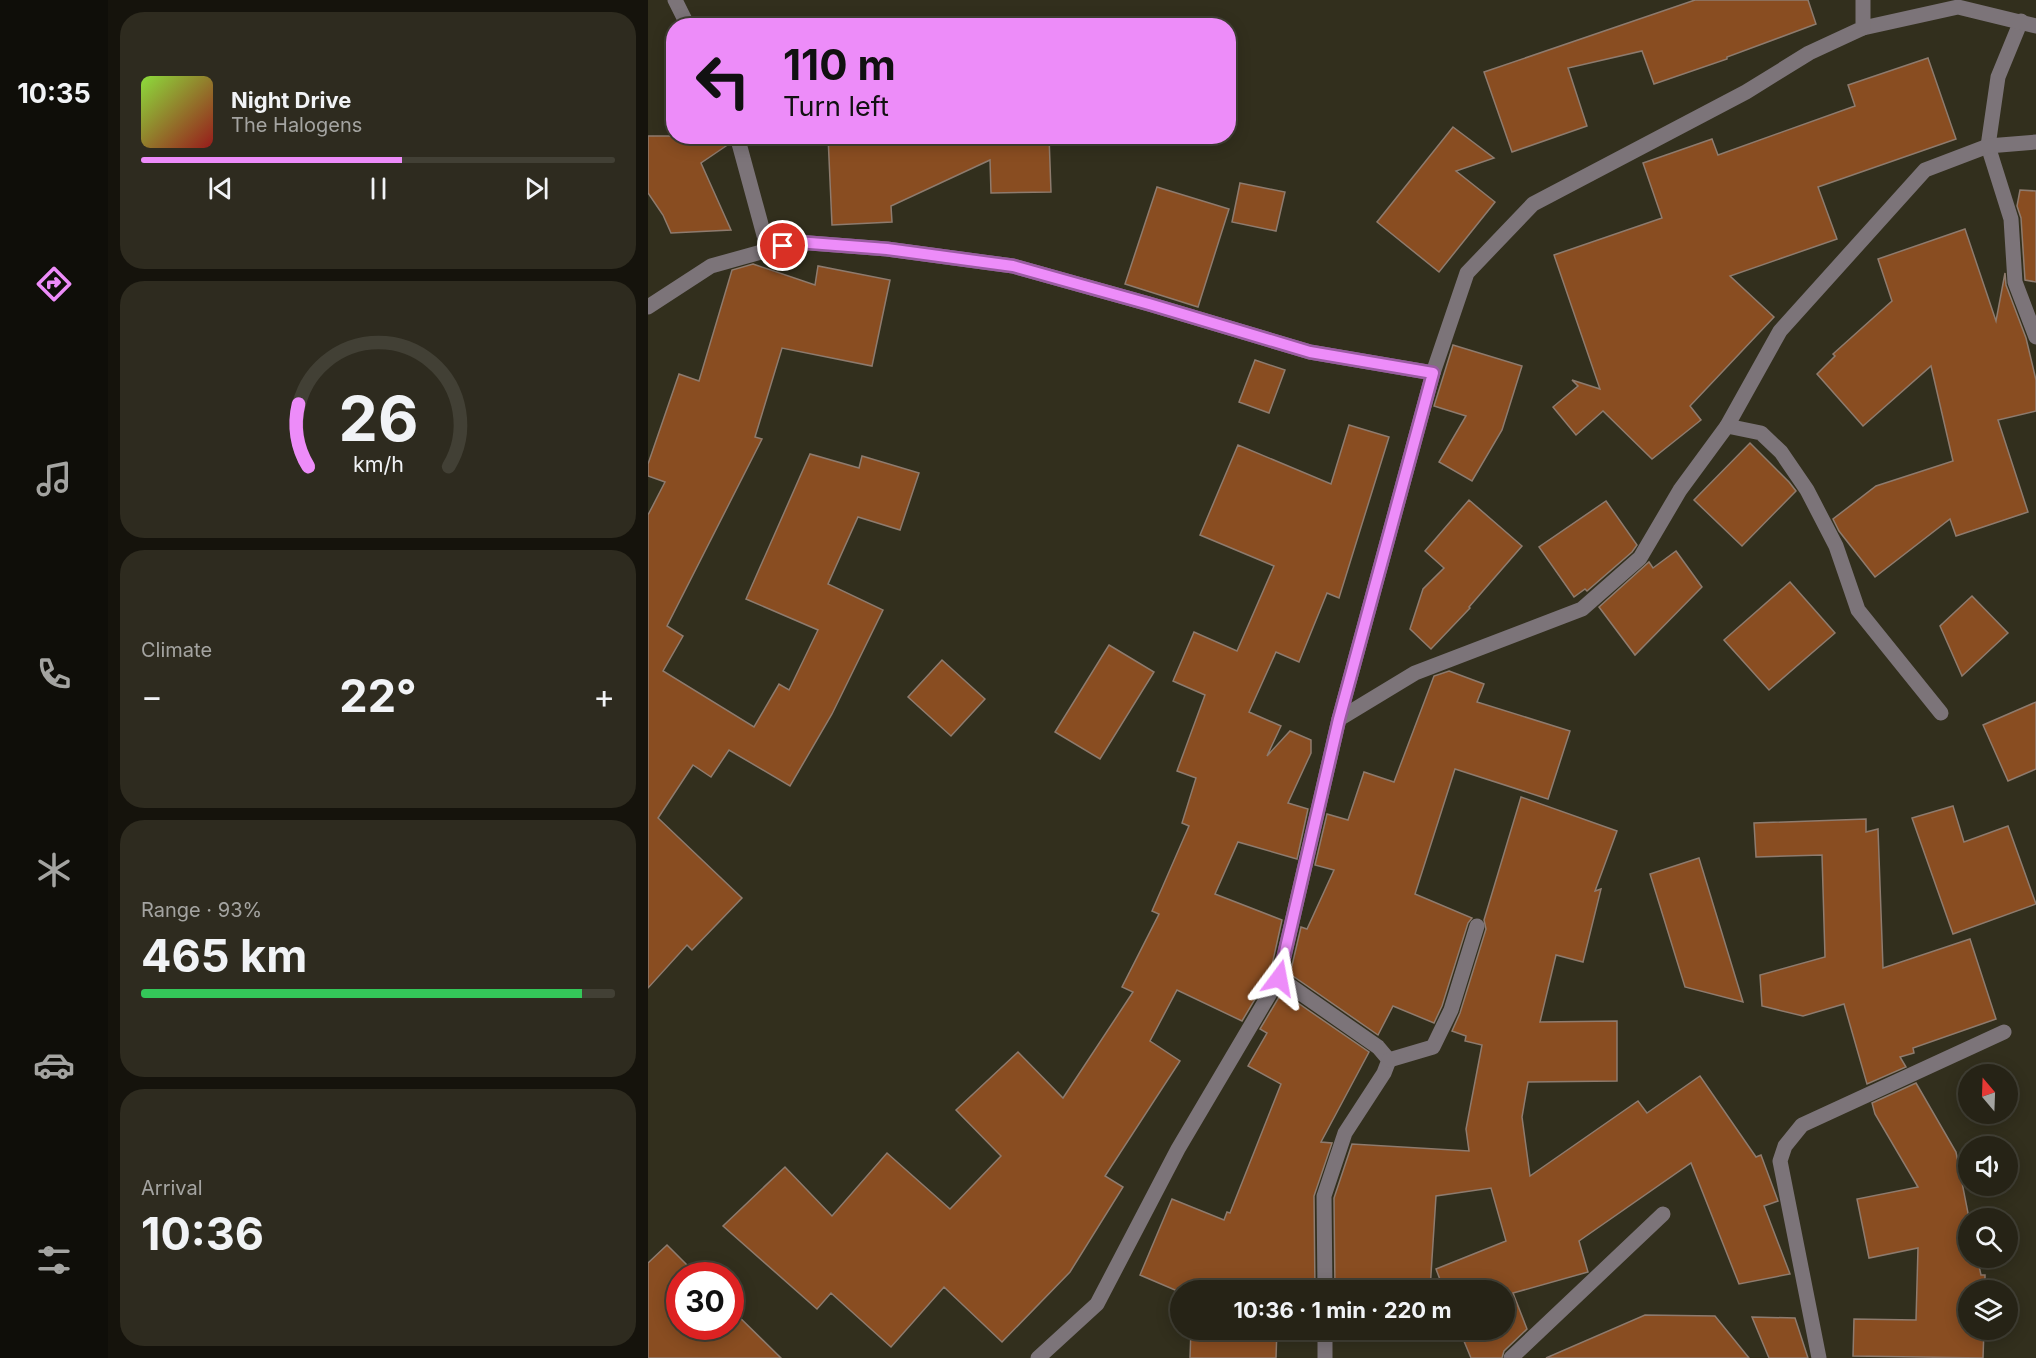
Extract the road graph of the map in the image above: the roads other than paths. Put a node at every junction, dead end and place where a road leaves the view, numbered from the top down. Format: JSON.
{"nodes":[{"id":1,"x":675,"y":0,"type":"edge"},
{"id":2,"x":1863,"y":0,"type":"edge"},
{"id":3,"x":684,"y":18,"type":"edge"},
{"id":4,"x":2029,"y":23,"type":"edge"},
{"id":5,"x":1863,"y":28,"type":"junction"},
{"id":6,"x":2036,"y":142,"type":"edge"},
{"id":7,"x":739,"y":144,"type":"edge"},
{"id":8,"x":1988,"y":146,"type":"junction"},
{"id":9,"x":768,"y":250,"type":"junction"},
{"id":10,"x":648,"y":307,"type":"edge"},
{"id":11,"x":2036,"y":337,"type":"edge"},
{"id":12,"x":1433,"y":373,"type":"junction"},
{"id":13,"x":1727,"y":426,"type":"junction"},
{"id":14,"x":1941,"y":713,"type":"dead end"},
{"id":15,"x":1339,"y":719,"type":"junction"},
{"id":16,"x":1477,"y":926,"type":"dead end"},
{"id":17,"x":1279,"y":978,"type":"junction"},
{"id":18,"x":2004,"y":1032,"type":"dead end"},
{"id":19,"x":1389,"y":1060,"type":"junction"},
{"id":20,"x":1663,"y":1214,"type":"dead end"},
{"id":21,"x":1325,"y":1280,"type":"edge"},
{"id":22,"x":1325,"y":1340,"type":"edge"},
{"id":23,"x":1038,"y":1358,"type":"edge"},
{"id":24,"x":1325,"y":1358,"type":"edge"},
{"id":25,"x":1511,"y":1358,"type":"edge"},
{"id":26,"x":1819,"y":1358,"type":"edge"}],
"edges":[{"from":1,"to":3,"type":"street"},
{"from":2,"to":5,"type":"street"},
{"from":4,"to":5,"type":"street"},
{"from":4,"to":8,"type":"street"},
{"from":5,"to":12,"type":"street"},
{"from":6,"to":8,"type":"street"},
{"from":7,"to":9,"type":"street"},
{"from":8,"to":11,"type":"street"},
{"from":8,"to":13,"type":"street"},
{"from":9,"to":10,"type":"street"},
{"from":9,"to":12,"type":"street"},
{"from":12,"to":15,"type":"street"},
{"from":13,"to":14,"type":"street"},
{"from":13,"to":15,"type":"street"},
{"from":15,"to":17,"type":"street"},
{"from":16,"to":19,"type":"street"},
{"from":17,"to":19,"type":"street"},
{"from":17,"to":23,"type":"street"},
{"from":18,"to":26,"type":"street"},
{"from":19,"to":21,"type":"street"},
{"from":20,"to":25,"type":"street"},
{"from":22,"to":24,"type":"street"}]}
